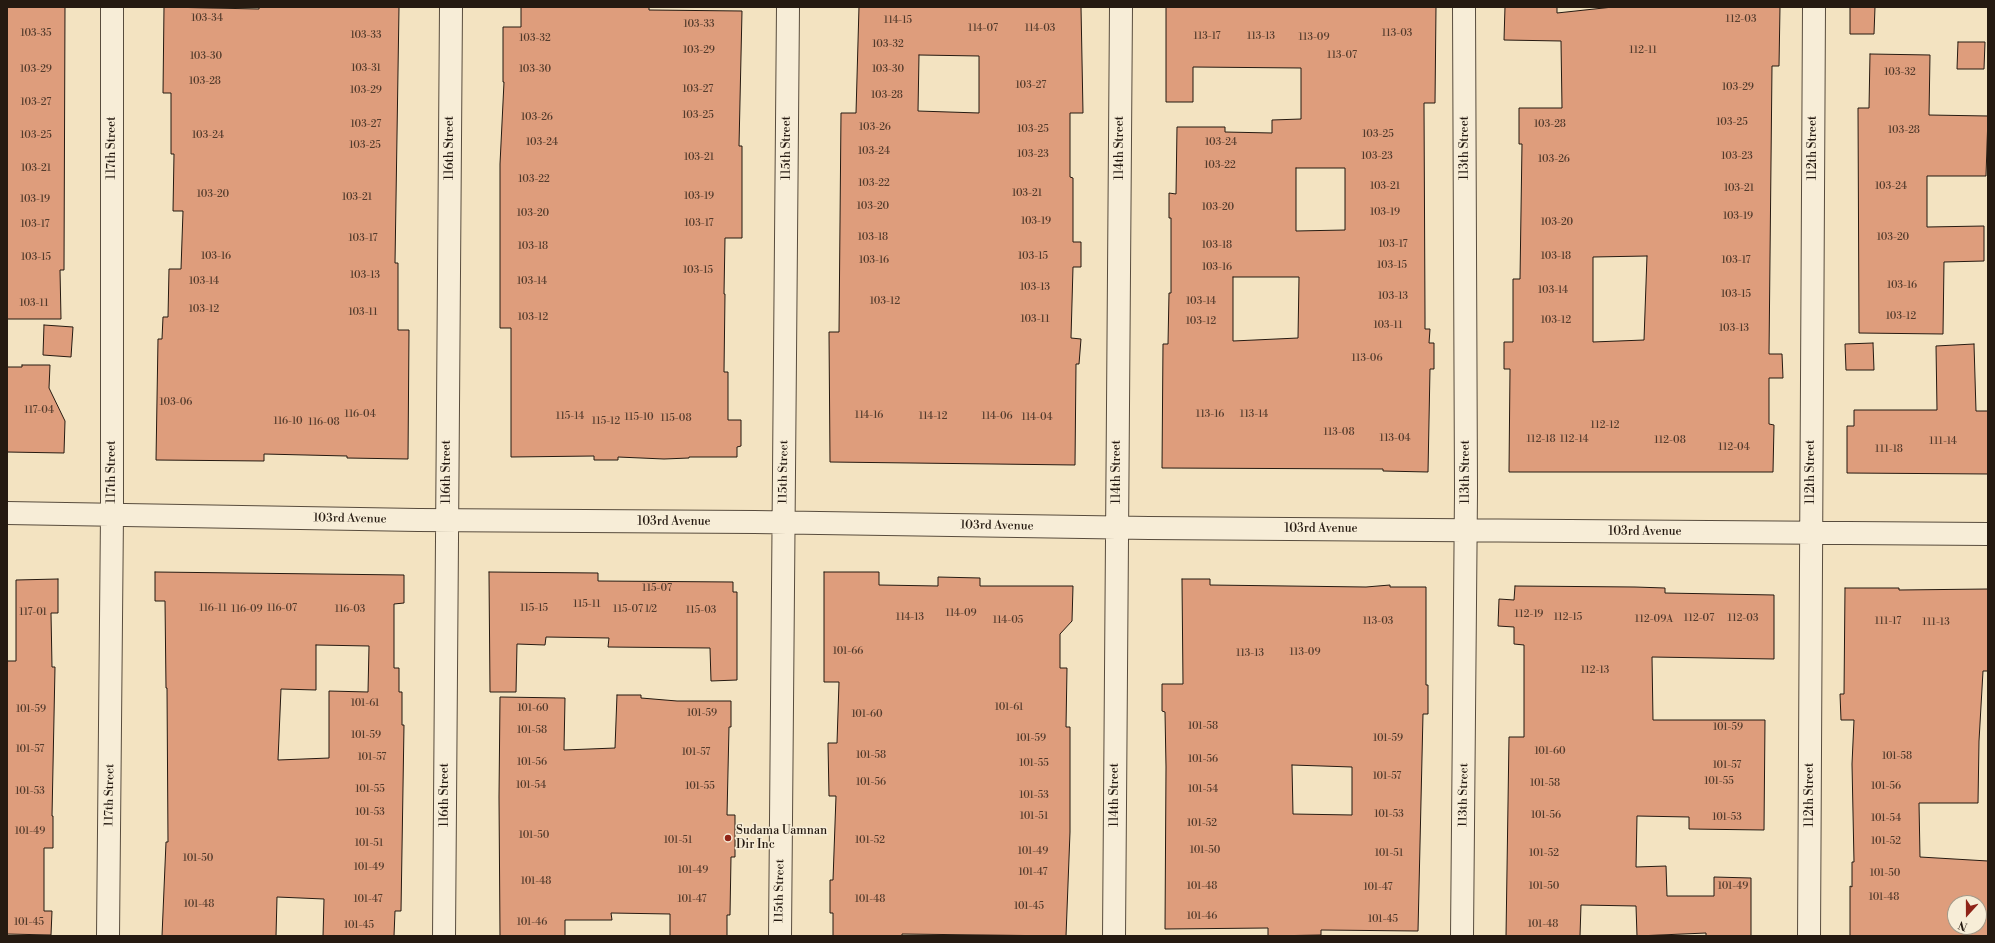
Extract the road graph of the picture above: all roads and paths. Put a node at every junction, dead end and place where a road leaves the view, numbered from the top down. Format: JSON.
{"nodes":[{"id":1,"x":112,"y":7,"type":"edge"},
{"id":2,"x":451,"y":7,"type":"edge"},
{"id":3,"x":788,"y":7,"type":"edge"},
{"id":4,"x":1121,"y":7,"type":"edge"},
{"id":5,"x":1464,"y":7,"type":"edge"},
{"id":6,"x":1814,"y":7,"type":"edge"},
{"id":7,"x":7,"y":513,"type":"edge"},
{"id":8,"x":112,"y":514,"type":"junction"},
{"id":9,"x":447,"y":520,"type":"junction"},
{"id":10,"x":784,"y":523,"type":"junction"},
{"id":11,"x":1117,"y":528,"type":"junction"},
{"id":12,"x":1466,"y":531,"type":"junction"},
{"id":13,"x":1811,"y":534,"type":"junction"},
{"id":14,"x":1988,"y":534,"type":"edge"},
{"id":15,"x":108,"y":936,"type":"edge"},
{"id":16,"x":444,"y":936,"type":"edge"},
{"id":17,"x":780,"y":936,"type":"edge"},
{"id":18,"x":1114,"y":936,"type":"edge"},
{"id":19,"x":1462,"y":936,"type":"edge"},
{"id":20,"x":1809,"y":936,"type":"edge"}],
"edges":[{"from":1,"to":8,"type":"street","name":"117th Street"},
{"from":2,"to":9,"type":"street","name":"116th Street"},
{"from":3,"to":10,"type":"street","name":"115th Street"},
{"from":4,"to":11,"type":"street","name":"114th Street"},
{"from":5,"to":12,"type":"street","name":"113th Street"},
{"from":6,"to":13,"type":"street","name":"112th Street"},
{"from":7,"to":8,"type":"street","name":"103rd Avenue"},
{"from":8,"to":9,"type":"street","name":"103rd Avenue"},
{"from":8,"to":15,"type":"street","name":"117th Street"},
{"from":9,"to":10,"type":"street","name":"103rd Avenue"},
{"from":9,"to":16,"type":"street","name":"116th Street"},
{"from":10,"to":11,"type":"street","name":"103rd Avenue"},
{"from":10,"to":17,"type":"street","name":"115th Street"},
{"from":11,"to":12,"type":"street","name":"103rd Avenue"},
{"from":11,"to":18,"type":"street","name":"114th Street"},
{"from":12,"to":13,"type":"street","name":"103rd Avenue"},
{"from":12,"to":19,"type":"street","name":"113th Street"},
{"from":13,"to":14,"type":"street","name":"103rd Avenue"},
{"from":13,"to":20,"type":"street","name":"112th Street"}]}
